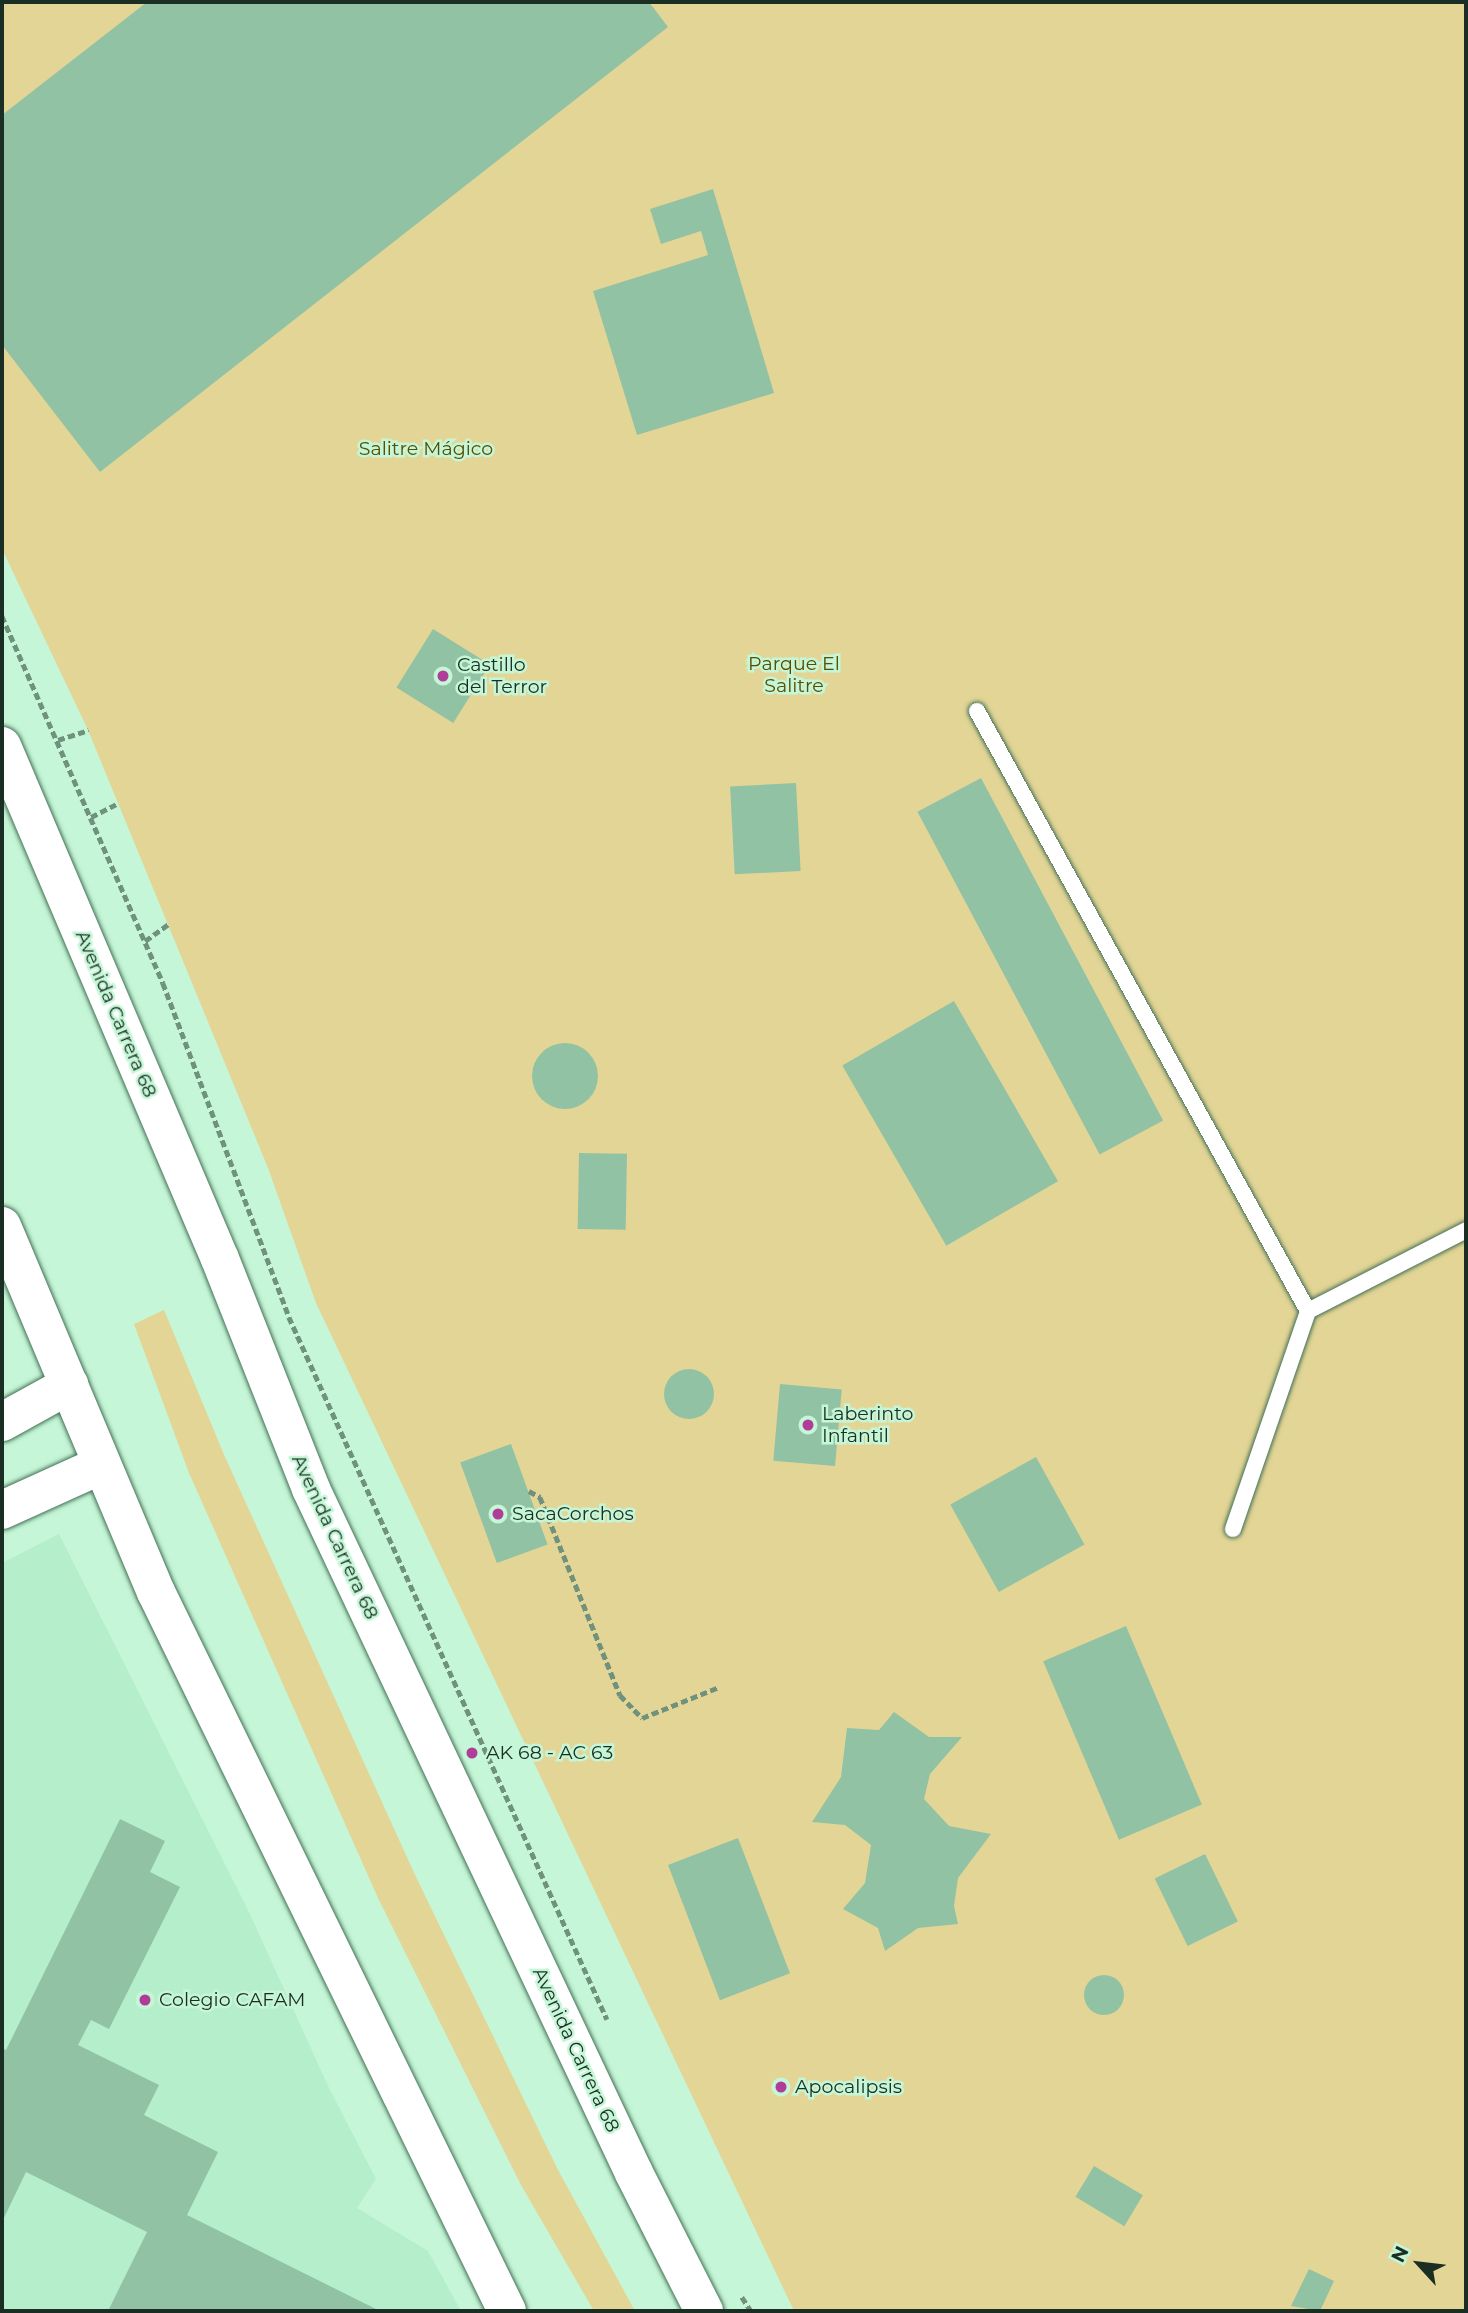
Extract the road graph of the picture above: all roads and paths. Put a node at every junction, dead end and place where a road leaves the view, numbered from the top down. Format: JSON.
{"nodes":[{"id":1,"x":2,"y":615,"type":"edge"},
{"id":2,"x":977,"y":711,"type":"dead end"},
{"id":3,"x":88,"y":730,"type":"dead end"},
{"id":4,"x":58,"y":740,"type":"junction"},
{"id":5,"x":2,"y":746,"type":"edge"},
{"id":6,"x":118,"y":803,"type":"dead end"},
{"id":7,"x":91,"y":817,"type":"junction"},
{"id":8,"x":169,"y":924,"type":"dead end"},
{"id":9,"x":145,"y":941,"type":"junction"},
{"id":10,"x":2,"y":1226,"type":"edge"},
{"id":11,"x":1466,"y":1230,"type":"edge"},
{"id":12,"x":1308,"y":1311,"type":"junction"},
{"id":13,"x":69,"y":1385,"type":"junction"},
{"id":14,"x":2,"y":1422,"type":"edge"},
{"id":15,"x":101,"y":1465,"type":"junction"},
{"id":16,"x":529,"y":1491,"type":"dead end"},
{"id":17,"x":2,"y":1510,"type":"edge"},
{"id":18,"x":1233,"y":1529,"type":"dead end"},
{"id":19,"x":719,"y":1687,"type":"dead end"},
{"id":20,"x":609,"y":2023,"type":"dead end"},
{"id":21,"x":507,"y":2311,"type":"edge"},
{"id":22,"x":704,"y":2311,"type":"edge"}],
"edges":[{"from":1,"to":4,"type":"path"},
{"from":2,"to":12,"type":"lane"},
{"from":3,"to":4,"type":"path"},
{"from":4,"to":7,"type":"path"},
{"from":5,"to":22,"type":"main road","name":"Avenida Carrera 68"},
{"from":6,"to":7,"type":"path"},
{"from":7,"to":9,"type":"path"},
{"from":8,"to":9,"type":"path"},
{"from":9,"to":20,"type":"path"},
{"from":10,"to":13,"type":"main road"},
{"from":11,"to":12,"type":"lane"},
{"from":12,"to":18,"type":"lane"},
{"from":13,"to":14,"type":"main road"},
{"from":13,"to":15,"type":"main road"},
{"from":15,"to":17,"type":"main road"},
{"from":15,"to":21,"type":"main road"},
{"from":16,"to":19,"type":"path"}]}
